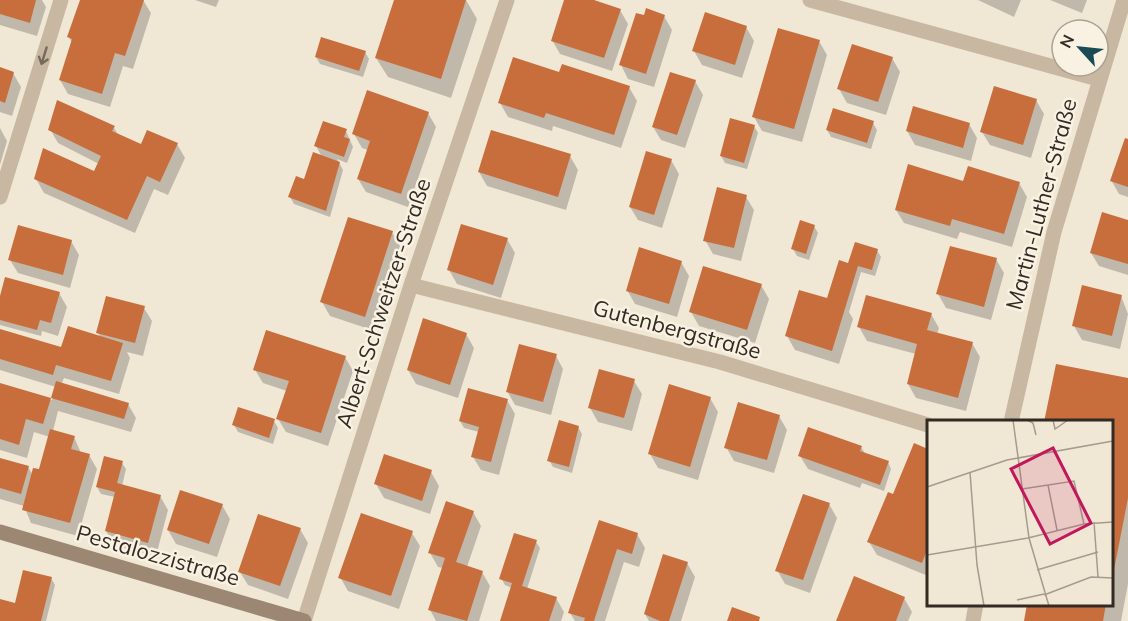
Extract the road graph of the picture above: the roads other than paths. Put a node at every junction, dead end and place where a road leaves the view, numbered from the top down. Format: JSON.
{"nodes":[{"id":1,"x":61,"y":0,"type":"edge"},
{"id":2,"x":507,"y":0,"type":"edge"},
{"id":3,"x":810,"y":0,"type":"edge"},
{"id":4,"x":1124,"y":0,"type":"edge"},
{"id":5,"x":1098,"y":79,"type":"junction"},
{"id":6,"x":0,"y":197,"type":"edge"},
{"id":7,"x":411,"y":285,"type":"junction"},
{"id":8,"x":1011,"y":420,"type":"edge"},
{"id":9,"x":927,"y":425,"type":"edge"},
{"id":10,"x":0,"y":532,"type":"edge"},
{"id":11,"x":976,"y":606,"type":"edge"},
{"id":12,"x":304,"y":621,"type":"edge"},
{"id":13,"x":973,"y":621,"type":"edge"}],
"edges":[{"from":1,"to":6,"type":"street","one_way":true},
{"from":2,"to":7,"type":"street","name":"Albert-Schweitzer-Straße"},
{"from":3,"to":5,"type":"street"},
{"from":4,"to":5,"type":"street","name":"Martin-Luther-Straße"},
{"from":5,"to":8,"type":"street","name":"Martin-Luther-Straße"},
{"from":7,"to":9,"type":"street","name":"Gutenbergstraße"},
{"from":7,"to":12,"type":"street","name":"Albert-Schweitzer-Straße"},
{"from":10,"to":12,"type":"main road","name":"Pestalozzistraße"},
{"from":11,"to":13,"type":"street"}]}
